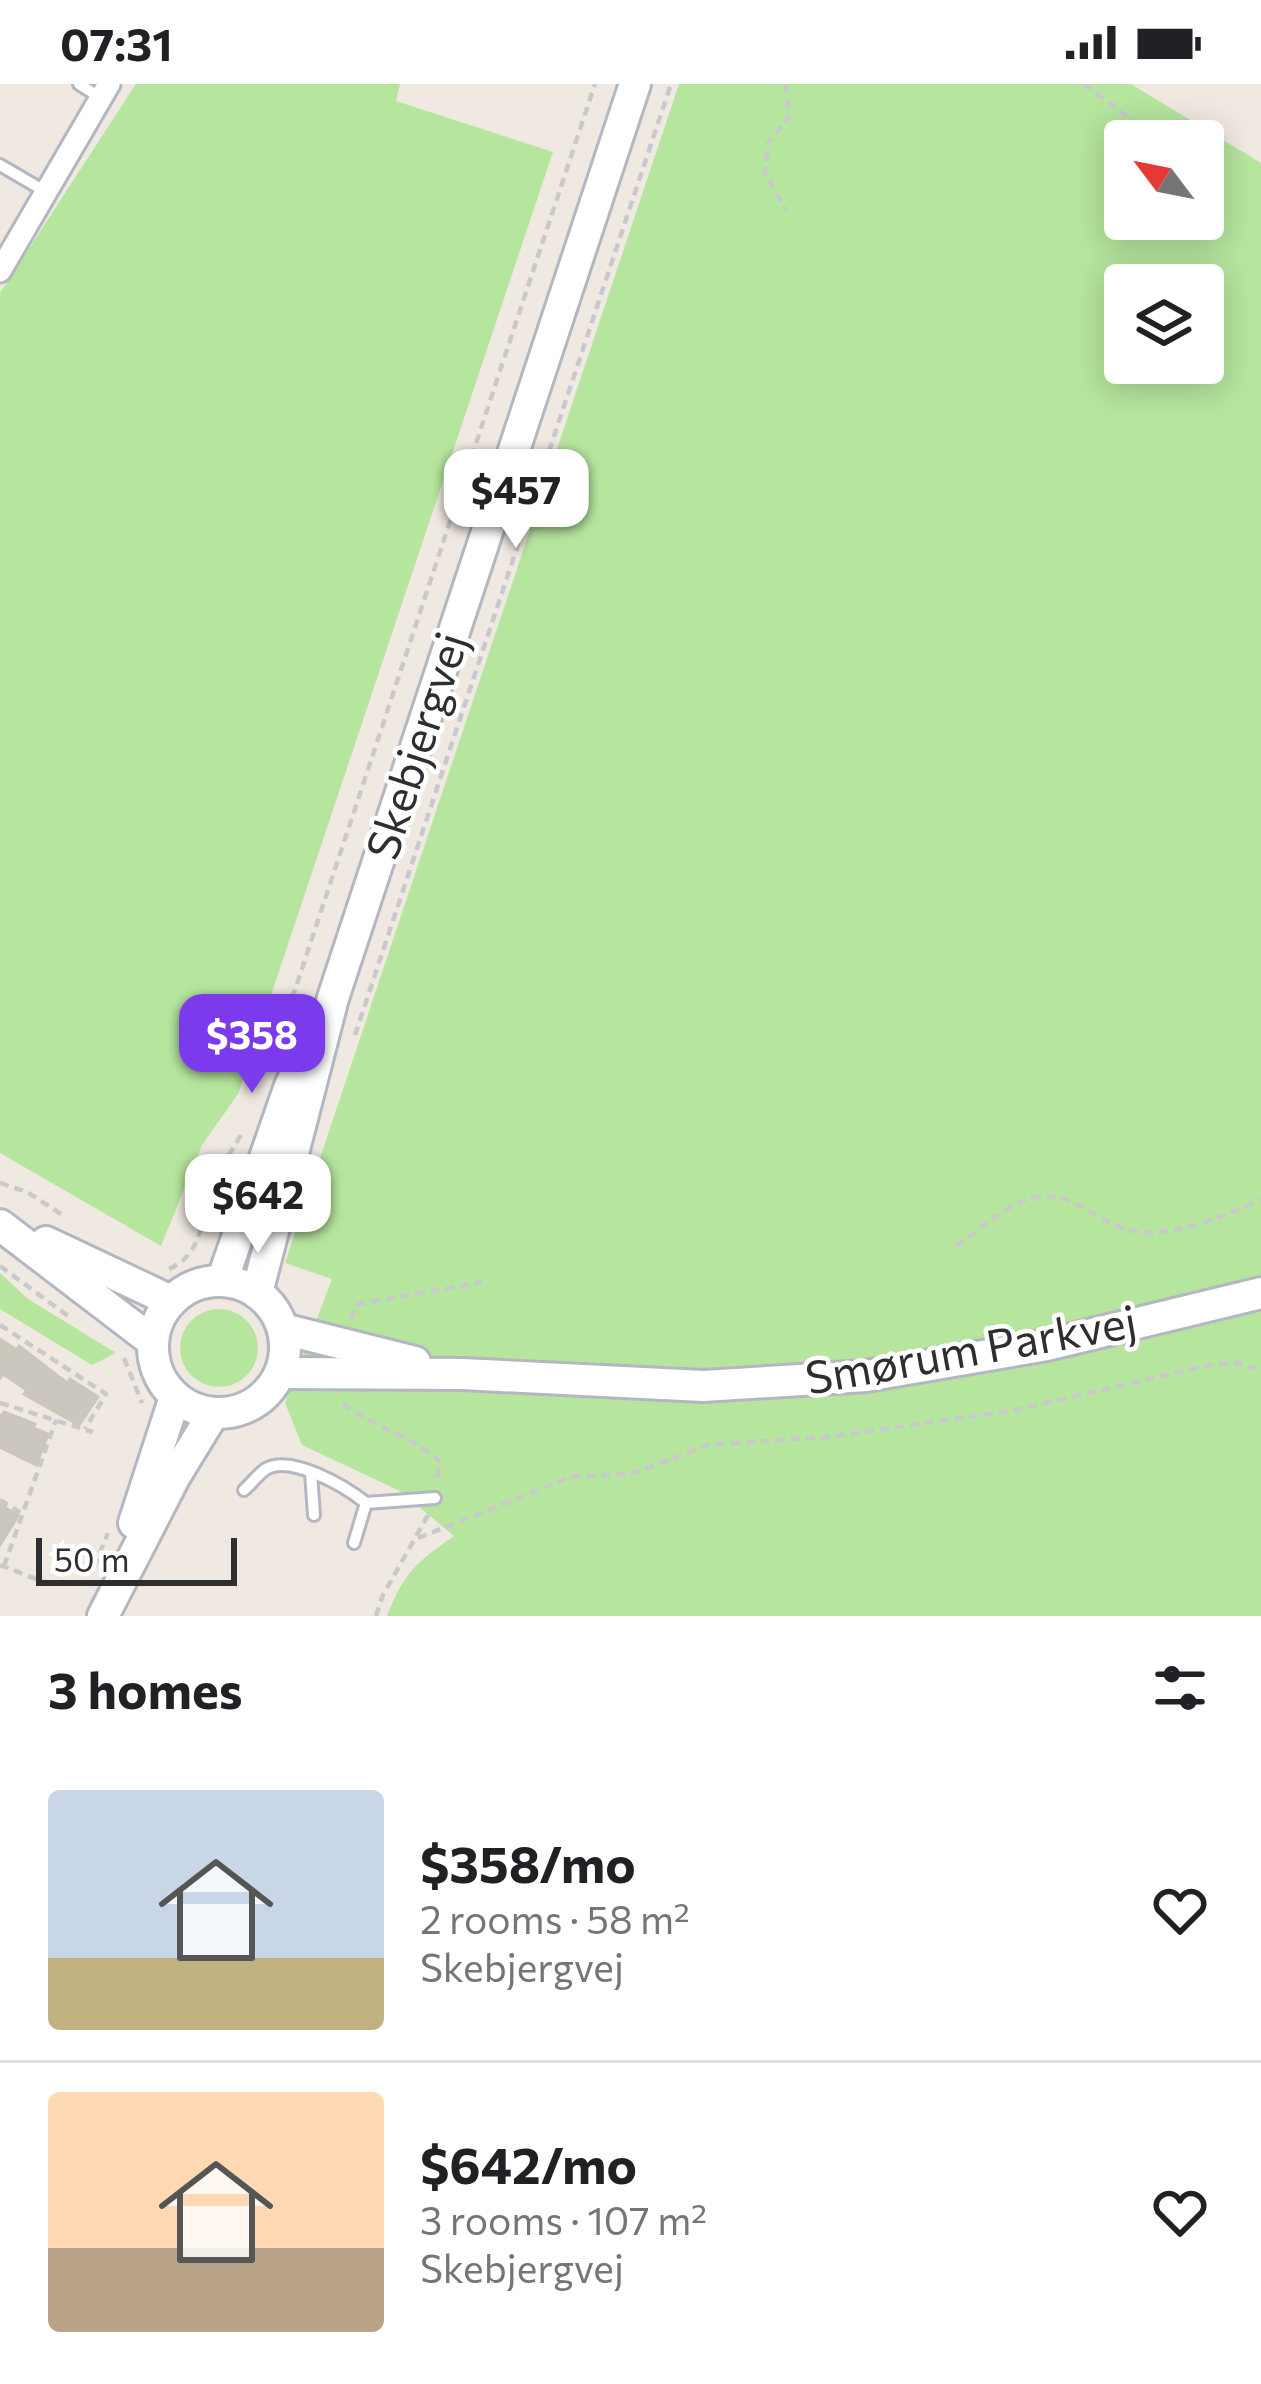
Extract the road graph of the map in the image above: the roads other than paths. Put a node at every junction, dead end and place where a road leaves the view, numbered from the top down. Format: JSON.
{"nodes":[{"id":1,"x":79,"y":84,"type":"edge"},
{"id":2,"x":635,"y":84,"type":"edge"},
{"id":3,"x":105,"y":91,"type":"edge"},
{"id":4,"x":0,"y":164,"type":"edge"},
{"id":5,"x":46,"y":192,"type":"junction"},
{"id":6,"x":0,"y":271,"type":"edge"},
{"id":7,"x":333,"y":998,"type":"junction"},
{"id":8,"x":0,"y":1223,"type":"edge"},
{"id":9,"x":222,"y":1281,"type":"junction"},
{"id":10,"x":257,"y":1292,"type":"junction"},
{"id":11,"x":1261,"y":1293,"type":"edge"},
{"id":12,"x":171,"y":1301,"type":"junction"},
{"id":13,"x":283,"y":1329,"type":"junction"},
{"id":14,"x":152,"y":1341,"type":"junction"},
{"id":15,"x":339,"y":1358,"type":"junction"},
{"id":16,"x":280,"y":1373,"type":"junction"},
{"id":17,"x":175,"y":1397,"type":"junction"},
{"id":18,"x":213,"y":1414,"type":"junction"},
{"id":19,"x":311,"y":1473,"type":"junction"},
{"id":20,"x":256,"y":1498,"type":"dead end"},
{"id":21,"x":435,"y":1498,"type":"road end"},
{"id":22,"x":366,"y":1503,"type":"junction"},
{"id":23,"x":314,"y":1515,"type":"dead end"},
{"id":24,"x":354,"y":1543,"type":"dead end"},
{"id":25,"x":105,"y":1612,"type":"edge"}],
"edges":[{"from":1,"to":3,"type":"lane"},
{"from":2,"to":7,"type":"street","name":"Skebjergvej"},
{"from":3,"to":5,"type":"street"},
{"from":4,"to":5,"type":"lane"},
{"from":5,"to":6,"type":"street"},
{"from":7,"to":9,"type":"street","name":"Skebjergvej"},
{"from":7,"to":10,"type":"street","name":"Skebjergvej"},
{"from":8,"to":12,"type":"street"},
{"from":8,"to":14,"type":"street"},
{"from":9,"to":10,"type":"street"},
{"from":9,"to":12,"type":"street"},
{"from":10,"to":13,"type":"street"},
{"from":11,"to":15,"type":"street","name":"Smørum Parkvej"},
{"from":12,"to":14,"type":"street"},
{"from":13,"to":15,"type":"street","name":"Smørum Parkvej"},
{"from":13,"to":16,"type":"street"},
{"from":14,"to":17,"type":"street"},
{"from":15,"to":16,"type":"street","name":"Smørum Parkvej"},
{"from":16,"to":18,"type":"street"},
{"from":17,"to":18,"type":"street"},
{"from":17,"to":25,"type":"street"},
{"from":18,"to":25,"type":"street"},
{"from":19,"to":20,"type":"lane"},
{"from":19,"to":22,"type":"lane"},
{"from":19,"to":23,"type":"lane"},
{"from":21,"to":22,"type":"lane"},
{"from":22,"to":24,"type":"lane"}]}
